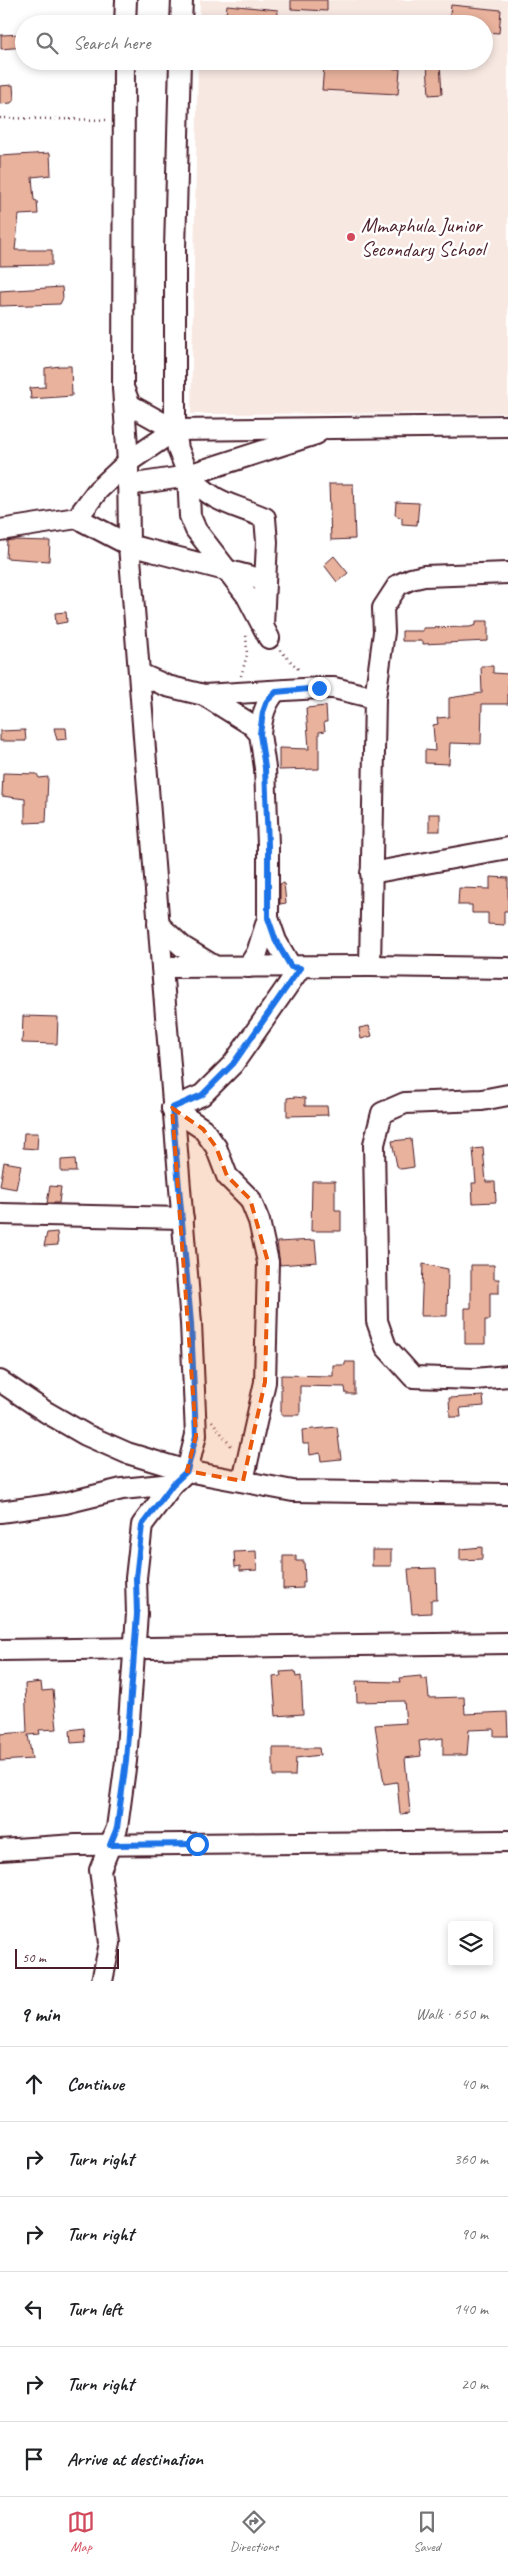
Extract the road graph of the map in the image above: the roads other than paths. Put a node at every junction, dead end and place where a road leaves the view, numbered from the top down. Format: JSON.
{"nodes":[{"id":1,"x":126,"y":0,"type":"edge"},
{"id":2,"x":182,"y":0,"type":"edge"},
{"id":3,"x":125,"y":15,"type":"edge"},
{"id":4,"x":181,"y":15,"type":"edge"},
{"id":5,"x":124,"y":70,"type":"edge"},
{"id":6,"x":180,"y":70,"type":"edge"},
{"id":7,"x":123,"y":388,"type":"junction"},
{"id":8,"x":508,"y":426,"type":"edge"},
{"id":9,"x":337,"y":427,"type":"junction"},
{"id":10,"x":175,"y":430,"type":"junction"},
{"id":11,"x":128,"y":462,"type":"junction"},
{"id":12,"x":188,"y":474,"type":"junction"},
{"id":13,"x":128,"y":485,"type":"junction"},
{"id":14,"x":77,"y":518,"type":"junction"},
{"id":15,"x":0,"y":530,"type":"edge"},
{"id":16,"x":129,"y":545,"type":"junction"},
{"id":17,"x":229,"y":571,"type":"junction"},
{"id":18,"x":508,"y":572,"type":"edge"},
{"id":19,"x":264,"y":580,"type":"junction"},
{"id":20,"x":140,"y":674,"type":"junction"},
{"id":21,"x":276,"y":692,"type":"junction"},
{"id":22,"x":204,"y":695,"type":"junction"},
{"id":23,"x":375,"y":698,"type":"junction"},
{"id":24,"x":260,"y":734,"type":"junction"},
{"id":25,"x":508,"y":848,"type":"edge"},
{"id":26,"x":371,"y":873,"type":"junction"},
{"id":27,"x":268,"y":918,"type":"junction"},
{"id":28,"x":158,"y":924,"type":"junction"},
{"id":29,"x":370,"y":966,"type":"junction"},
{"id":30,"x":162,"y":967,"type":"junction"},
{"id":31,"x":217,"y":967,"type":"junction"},
{"id":32,"x":248,"y":967,"type":"junction"},
{"id":33,"x":296,"y":967,"type":"junction"},
{"id":34,"x":508,"y":968,"type":"edge"},
{"id":35,"x":508,"y":1095,"type":"edge"},
{"id":36,"x":172,"y":1108,"type":"junction"},
{"id":37,"x":0,"y":1214,"type":"edge"},
{"id":38,"x":183,"y":1218,"type":"junction"},
{"id":39,"x":508,"y":1376,"type":"edge"},
{"id":40,"x":0,"y":1381,"type":"edge"},
{"id":41,"x":180,"y":1478,"type":"junction"},
{"id":42,"x":243,"y":1481,"type":"junction"},
{"id":43,"x":508,"y":1494,"type":"edge"},
{"id":44,"x":0,"y":1512,"type":"edge"},
{"id":45,"x":508,"y":1643,"type":"edge"},
{"id":46,"x":133,"y":1648,"type":"junction"},
{"id":47,"x":0,"y":1650,"type":"edge"},
{"id":48,"x":508,"y":1841,"type":"edge"},
{"id":49,"x":110,"y":1845,"type":"junction"},
{"id":50,"x":0,"y":1850,"type":"edge"},
{"id":51,"x":102,"y":1981,"type":"edge"}],
"edges":[{"from":1,"to":3,"type":"street"},
{"from":2,"to":4,"type":"street"},
{"from":5,"to":7,"type":"street"},
{"from":6,"to":10,"type":"street"},
{"from":7,"to":10,"type":"street"},
{"from":7,"to":11,"type":"street"},
{"from":8,"to":9,"type":"street"},
{"from":9,"to":10,"type":"street"},
{"from":9,"to":12,"type":"street"},
{"from":10,"to":11,"type":"street"},
{"from":10,"to":12,"type":"street"},
{"from":11,"to":13,"type":"street"},
{"from":11,"to":14,"type":"street"},
{"from":12,"to":13,"type":"street"},
{"from":12,"to":17,"type":"street"},
{"from":12,"to":19,"type":"street"},
{"from":13,"to":16,"type":"street"},
{"from":14,"to":15,"type":"street"},
{"from":14,"to":16,"type":"street"},
{"from":16,"to":17,"type":"street"},
{"from":16,"to":20,"type":"street"},
{"from":17,"to":19,"type":"street"},
{"from":17,"to":19,"type":"street"},
{"from":18,"to":23,"type":"street"},
{"from":20,"to":22,"type":"street"},
{"from":20,"to":28,"type":"street"},
{"from":21,"to":22,"type":"street"},
{"from":21,"to":23,"type":"street"},
{"from":21,"to":24,"type":"street"},
{"from":22,"to":24,"type":"street"},
{"from":23,"to":26,"type":"street"},
{"from":24,"to":27,"type":"street"},
{"from":25,"to":26,"type":"street"},
{"from":26,"to":29,"type":"street"},
{"from":27,"to":32,"type":"street"},
{"from":27,"to":33,"type":"street"},
{"from":28,"to":30,"type":"street"},
{"from":28,"to":31,"type":"street"},
{"from":29,"to":33,"type":"street"},
{"from":29,"to":34,"type":"street"},
{"from":30,"to":31,"type":"street"},
{"from":30,"to":36,"type":"street"},
{"from":31,"to":32,"type":"street"},
{"from":32,"to":33,"type":"street"},
{"from":33,"to":36,"type":"street"},
{"from":35,"to":39,"type":"street"},
{"from":36,"to":38,"type":"street"},
{"from":36,"to":42,"type":"street"},
{"from":37,"to":38,"type":"street"},
{"from":38,"to":41,"type":"street"},
{"from":40,"to":41,"type":"street"},
{"from":41,"to":42,"type":"street"},
{"from":41,"to":44,"type":"street"},
{"from":41,"to":46,"type":"street"},
{"from":42,"to":43,"type":"street"},
{"from":45,"to":46,"type":"street"},
{"from":46,"to":47,"type":"street"},
{"from":46,"to":49,"type":"street"},
{"from":48,"to":49,"type":"street"},
{"from":49,"to":50,"type":"street"},
{"from":49,"to":51,"type":"street"}]}
